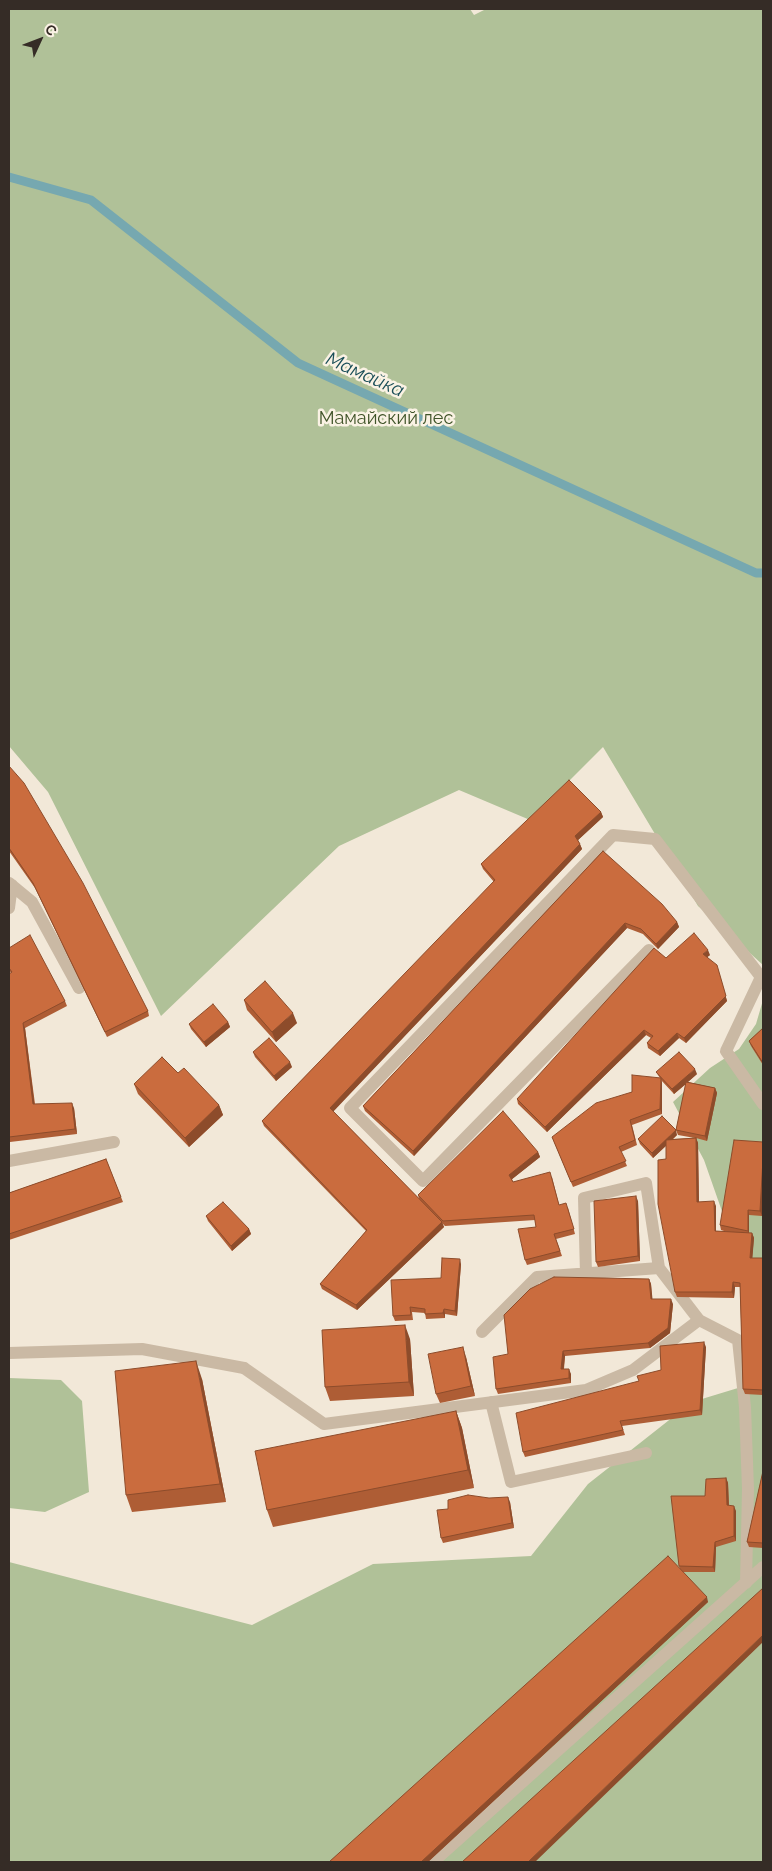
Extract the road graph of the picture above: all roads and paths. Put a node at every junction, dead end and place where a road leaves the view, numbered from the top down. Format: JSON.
{"nodes":[{"id":1,"x":10,"y":884,"type":"edge"},
{"id":2,"x":9,"y":908,"type":"edge"},
{"id":3,"x":649,"y":950,"type":"edge"},
{"id":4,"x":79,"y":988,"type":"edge"},
{"id":5,"x":763,"y":1104,"type":"edge"},
{"id":6,"x":114,"y":1142,"type":"dead end"},
{"id":7,"x":9,"y":1161,"type":"edge"},
{"id":8,"x":659,"y":1268,"type":"junction"},
{"id":9,"x":586,"y":1274,"type":"junction"},
{"id":10,"x":698,"y":1320,"type":"junction"},
{"id":11,"x":482,"y":1332,"type":"dead end"},
{"id":12,"x":9,"y":1353,"type":"edge"},
{"id":13,"x":492,"y":1402,"type":"junction"},
{"id":14,"x":646,"y":1453,"type":"dead end"},
{"id":15,"x":763,"y":1567,"type":"edge"},
{"id":16,"x":746,"y":1583,"type":"junction"},
{"id":17,"x":433,"y":1862,"type":"edge"}],
"edges":[{"from":1,"to":2,"type":"street"},
{"from":1,"to":4,"type":"street"},
{"from":3,"to":5,"type":"street"},
{"from":6,"to":7,"type":"street"},
{"from":8,"to":9,"type":"street"},
{"from":8,"to":9,"type":"street"},
{"from":8,"to":10,"type":"street"},
{"from":9,"to":11,"type":"street"},
{"from":10,"to":13,"type":"street"},
{"from":10,"to":16,"type":"street"},
{"from":12,"to":13,"type":"street"},
{"from":13,"to":14,"type":"street"},
{"from":15,"to":16,"type":"street"},
{"from":16,"to":17,"type":"street"}]}
